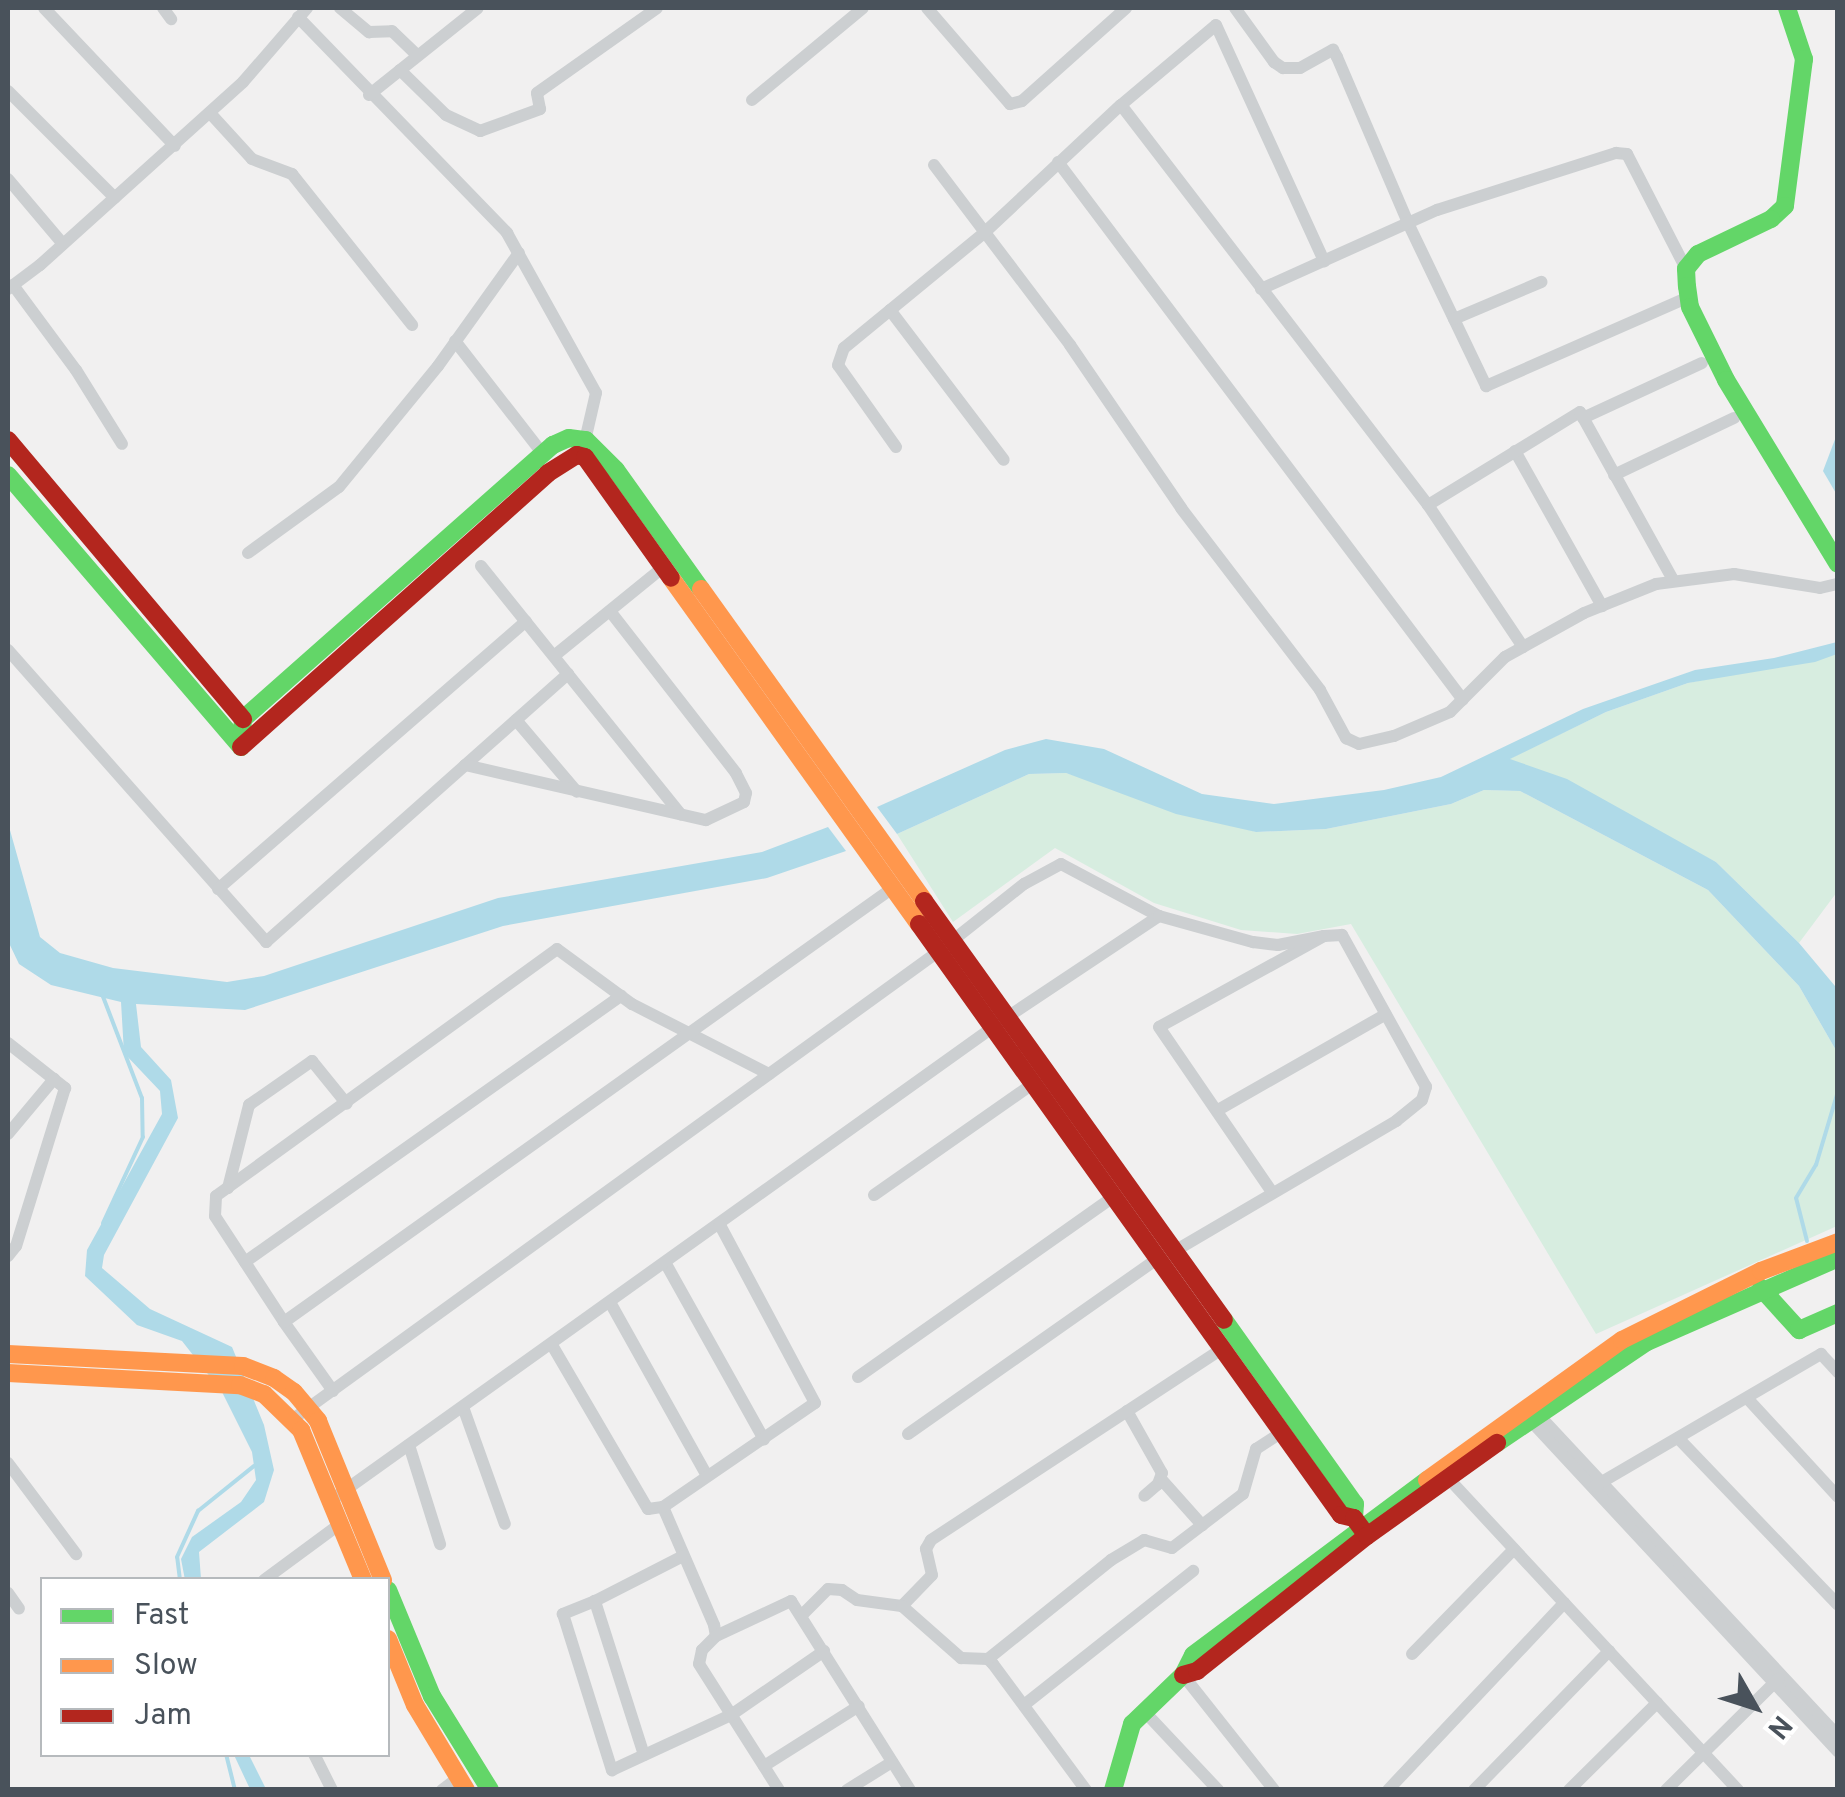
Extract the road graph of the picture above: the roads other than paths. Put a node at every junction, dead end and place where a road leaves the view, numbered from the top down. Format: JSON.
{"nodes":[{"id":1,"x":44,"y":8,"type":"edge"},
{"id":2,"x":340,"y":8,"type":"edge"},
{"id":3,"x":478,"y":8,"type":"edge"},
{"id":4,"x":657,"y":8,"type":"edge"},
{"id":5,"x":863,"y":8,"type":"edge"},
{"id":6,"x":928,"y":8,"type":"edge"},
{"id":7,"x":1126,"y":8,"type":"edge"},
{"id":8,"x":1235,"y":8,"type":"edge"},
{"id":9,"x":1787,"y":8,"type":"edge"},
{"id":10,"x":302,"y":12,"type":"edge"},
{"id":11,"x":416,"y":54,"type":"junction"},
{"id":12,"x":400,"y":70,"type":"junction"},
{"id":13,"x":8,"y":91,"type":"edge"},
{"id":14,"x":370,"y":96,"type":"junction"},
{"id":15,"x":752,"y":100,"type":"dead end"},
{"id":16,"x":1121,"y":105,"type":"junction"},
{"id":17,"x":210,"y":113,"type":"junction"},
{"id":18,"x":174,"y":146,"type":"junction"},
{"id":19,"x":1058,"y":162,"type":"junction"},
{"id":20,"x":934,"y":164,"type":"dead end"},
{"id":21,"x":8,"y":178,"type":"edge"},
{"id":22,"x":114,"y":198,"type":"junction"},
{"id":23,"x":1408,"y":223,"type":"junction"},
{"id":24,"x":984,"y":233,"type":"junction"},
{"id":25,"x":63,"y":244,"type":"junction"},
{"id":26,"x":519,"y":254,"type":"junction"},
{"id":27,"x":1324,"y":261,"type":"junction"},
{"id":28,"x":1686,"y":269,"type":"junction"},
{"id":29,"x":1541,"y":282,"type":"dead end"},
{"id":30,"x":10,"y":287,"type":"edge"},
{"id":31,"x":1261,"y":289,"type":"junction"},
{"id":32,"x":1688,"y":297,"type":"junction"},
{"id":33,"x":890,"y":310,"type":"junction"},
{"id":34,"x":1454,"y":319,"type":"junction"},
{"id":35,"x":412,"y":325,"type":"dead end"},
{"id":36,"x":455,"y":341,"type":"junction"},
{"id":37,"x":1702,"y":364,"type":"dead end"},
{"id":38,"x":1583,"y":418,"type":"junction"},
{"id":39,"x":1734,"y":418,"type":"dead end"},
{"id":40,"x":8,"y":440,"type":"edge"},
{"id":41,"x":122,"y":444,"type":"dead end"},
{"id":42,"x":896,"y":447,"type":"dead end"},
{"id":43,"x":583,"y":448,"type":"junction"},
{"id":44,"x":1515,"y":452,"type":"junction"},
{"id":45,"x":543,"y":454,"type":"junction"},
{"id":46,"x":1004,"y":460,"type":"dead end"},
{"id":47,"x":1614,"y":475,"type":"junction"},
{"id":48,"x":8,"y":476,"type":"edge"},
{"id":49,"x":1428,"y":505,"type":"junction"},
{"id":50,"x":248,"y":553,"type":"dead end"},
{"id":51,"x":1838,"y":564,"type":"edge"},
{"id":52,"x":666,"y":565,"type":"junction"},
{"id":53,"x":481,"y":566,"type":"dead end"},
{"id":54,"x":1673,"y":580,"type":"junction"},
{"id":55,"x":1838,"y":584,"type":"edge"},
{"id":56,"x":1602,"y":606,"type":"junction"},
{"id":57,"x":610,"y":611,"type":"junction"},
{"id":58,"x":526,"y":621,"type":"junction"},
{"id":59,"x":1523,"y":648,"type":"junction"},
{"id":60,"x":8,"y":650,"type":"edge"},
{"id":61,"x":554,"y":656,"type":"junction"},
{"id":62,"x":568,"y":674,"type":"junction"},
{"id":63,"x":1463,"y":700,"type":"junction"},
{"id":64,"x":243,"y":719,"type":"junction"},
{"id":65,"x":516,"y":720,"type":"junction"},
{"id":66,"x":241,"y":747,"type":"junction"},
{"id":67,"x":465,"y":765,"type":"junction"},
{"id":68,"x":577,"y":792,"type":"junction"},
{"id":69,"x":682,"y":815,"type":"junction"},
{"id":70,"x":855,"y":818,"type":"junction"},
{"id":71,"x":894,"y":888,"type":"junction"},
{"id":72,"x":218,"y":889,"type":"junction"},
{"id":73,"x":1159,"y":916,"type":"junction"},
{"id":74,"x":1324,"y":936,"type":"junction"},
{"id":75,"x":946,"y":946,"type":"junction"},
{"id":76,"x":620,"y":996,"type":"junction"},
{"id":77,"x":1386,"y":1014,"type":"junction"},
{"id":78,"x":1000,"y":1023,"type":"junction"},
{"id":79,"x":686,"y":1036,"type":"junction"},
{"id":80,"x":9,"y":1046,"type":"edge"},
{"id":81,"x":769,"y":1074,"type":"junction"},
{"id":82,"x":54,"y":1079,"type":"junction"},
{"id":83,"x":1034,"y":1083,"type":"junction"},
{"id":84,"x":347,"y":1104,"type":"junction"},
{"id":85,"x":1218,"y":1110,"type":"junction"},
{"id":86,"x":8,"y":1134,"type":"edge"},
{"id":87,"x":228,"y":1188,"type":"junction"},
{"id":88,"x":1272,"y":1192,"type":"junction"},
{"id":89,"x":874,"y":1196,"type":"dead end"},
{"id":90,"x":1115,"y":1196,"type":"junction"},
{"id":91,"x":720,"y":1225,"type":"junction"},
{"id":92,"x":1838,"y":1242,"type":"edge"},
{"id":93,"x":1167,"y":1254,"type":"junction"},
{"id":94,"x":8,"y":1256,"type":"edge"},
{"id":95,"x":1838,"y":1258,"type":"edge"},
{"id":96,"x":245,"y":1262,"type":"junction"},
{"id":97,"x":666,"y":1264,"type":"junction"},
{"id":98,"x":1761,"y":1288,"type":"junction"},
{"id":99,"x":611,"y":1304,"type":"junction"},
{"id":100,"x":1838,"y":1312,"type":"edge"},
{"id":101,"x":284,"y":1322,"type":"junction"},
{"id":102,"x":1229,"y":1344,"type":"junction"},
{"id":103,"x":552,"y":1345,"type":"junction"},
{"id":104,"x":8,"y":1354,"type":"edge"},
{"id":105,"x":8,"y":1372,"type":"edge"},
{"id":106,"x":1838,"y":1372,"type":"edge"},
{"id":107,"x":858,"y":1376,"type":"dead end"},
{"id":108,"x":333,"y":1391,"type":"junction"},
{"id":109,"x":1746,"y":1398,"type":"junction"},
{"id":110,"x":463,"y":1407,"type":"junction"},
{"id":111,"x":1127,"y":1411,"type":"junction"},
{"id":112,"x":301,"y":1414,"type":"junction"},
{"id":113,"x":1533,"y":1416,"type":"junction"},
{"id":114,"x":1282,"y":1432,"type":"junction"},
{"id":115,"x":908,"y":1434,"type":"dead end"},
{"id":116,"x":1678,"y":1438,"type":"junction"},
{"id":117,"x":764,"y":1439,"type":"junction"},
{"id":118,"x":409,"y":1445,"type":"junction"},
{"id":119,"x":8,"y":1462,"type":"edge"},
{"id":120,"x":707,"y":1476,"type":"junction"},
{"id":121,"x":1161,"y":1479,"type":"junction"},
{"id":122,"x":1449,"y":1479,"type":"junction"},
{"id":123,"x":1597,"y":1485,"type":"junction"},
{"id":124,"x":338,"y":1495,"type":"junction"},
{"id":125,"x":1144,"y":1496,"type":"dead end"},
{"id":126,"x":1838,"y":1497,"type":"edge"},
{"id":127,"x":662,"y":1507,"type":"junction"},
{"id":128,"x":340,"y":1524,"type":"junction"},
{"id":129,"x":505,"y":1524,"type":"dead end"},
{"id":130,"x":1202,"y":1525,"type":"junction"},
{"id":131,"x":1360,"y":1527,"type":"junction"},
{"id":132,"x":440,"y":1544,"type":"dead end"},
{"id":133,"x":1514,"y":1549,"type":"junction"},
{"id":134,"x":76,"y":1554,"type":"dead end"},
{"id":135,"x":682,"y":1557,"type":"junction"},
{"id":136,"x":1193,"y":1572,"type":"dead end"},
{"id":137,"x":268,"y":1577,"type":"edge"},
{"id":138,"x":362,"y":1577,"type":"edge"},
{"id":139,"x":381,"y":1577,"type":"edge"},
{"id":140,"x":8,"y":1593,"type":"edge"},
{"id":141,"x":390,"y":1595,"type":"edge"},
{"id":142,"x":595,"y":1600,"type":"junction"},
{"id":143,"x":1564,"y":1603,"type":"junction"},
{"id":144,"x":902,"y":1606,"type":"junction"},
{"id":145,"x":1838,"y":1606,"type":"edge"},
{"id":146,"x":20,"y":1608,"type":"dead end"},
{"id":147,"x":801,"y":1616,"type":"junction"},
{"id":148,"x":716,"y":1636,"type":"junction"},
{"id":149,"x":390,"y":1644,"type":"edge"},
{"id":150,"x":824,"y":1651,"type":"junction"},
{"id":151,"x":1609,"y":1651,"type":"junction"},
{"id":152,"x":1412,"y":1654,"type":"dead end"},
{"id":153,"x":988,"y":1659,"type":"junction"},
{"id":154,"x":1183,"y":1675,"type":"junction"},
{"id":155,"x":1778,"y":1679,"type":"junction"},
{"id":156,"x":1657,"y":1703,"type":"junction"},
{"id":157,"x":1024,"y":1705,"type":"junction"},
{"id":158,"x":859,"y":1706,"type":"junction"},
{"id":159,"x":1143,"y":1710,"type":"junction"},
{"id":160,"x":730,"y":1715,"type":"junction"},
{"id":161,"x":1838,"y":1736,"type":"edge"},
{"id":162,"x":1838,"y":1751,"type":"edge"},
{"id":163,"x":1703,"y":1752,"type":"junction"},
{"id":164,"x":644,"y":1755,"type":"junction"},
{"id":165,"x":316,"y":1757,"type":"edge"},
{"id":166,"x":892,"y":1762,"type":"junction"},
{"id":167,"x":764,"y":1766,"type":"junction"},
{"id":168,"x":462,"y":1783,"type":"edge"},
{"id":169,"x":1394,"y":1788,"type":"edge"},
{"id":170,"x":332,"y":1790,"type":"edge"},
{"id":171,"x":442,"y":1790,"type":"edge"},
{"id":172,"x":490,"y":1790,"type":"edge"},
{"id":173,"x":779,"y":1790,"type":"edge"},
{"id":174,"x":848,"y":1790,"type":"edge"},
{"id":175,"x":910,"y":1790,"type":"edge"},
{"id":176,"x":1086,"y":1790,"type":"edge"},
{"id":177,"x":1113,"y":1790,"type":"edge"},
{"id":178,"x":1218,"y":1790,"type":"edge"},
{"id":179,"x":1274,"y":1790,"type":"edge"},
{"id":180,"x":1474,"y":1790,"type":"edge"},
{"id":181,"x":1569,"y":1790,"type":"edge"},
{"id":182,"x":1666,"y":1790,"type":"edge"},
{"id":183,"x":1738,"y":1790,"type":"edge"}],
"edges":[{"from":1,"to":18,"type":"street"},
{"from":2,"to":11,"type":"street"},
{"from":3,"to":11,"type":"street"},
{"from":4,"to":12,"type":"street"},
{"from":5,"to":15,"type":"street"},
{"from":6,"to":7,"type":"street"},
{"from":8,"to":23,"type":"street"},
{"from":9,"to":28,"type":"street"},
{"from":10,"to":14,"type":"street"},
{"from":10,"to":17,"type":"street"},
{"from":11,"to":12,"type":"street"},
{"from":12,"to":14,"type":"street"},
{"from":13,"to":22,"type":"street"},
{"from":14,"to":26,"type":"street"},
{"from":16,"to":19,"type":"street"},
{"from":16,"to":27,"type":"street"},
{"from":16,"to":31,"type":"street"},
{"from":17,"to":18,"type":"street"},
{"from":17,"to":35,"type":"street"},
{"from":18,"to":22,"type":"street"},
{"from":19,"to":24,"type":"street"},
{"from":19,"to":63,"type":"street"},
{"from":20,"to":24,"type":"street"},
{"from":21,"to":25,"type":"street"},
{"from":22,"to":25,"type":"street"},
{"from":23,"to":27,"type":"street"},
{"from":23,"to":28,"type":"street"},
{"from":23,"to":34,"type":"street"},
{"from":24,"to":33,"type":"street"},
{"from":24,"to":63,"type":"street"},
{"from":25,"to":30,"type":"street"},
{"from":26,"to":36,"type":"street"},
{"from":26,"to":43,"type":"street"},
{"from":27,"to":31,"type":"street"},
{"from":28,"to":32,"type":"street"},
{"from":29,"to":34,"type":"street"},
{"from":30,"to":41,"type":"street"},
{"from":31,"to":49,"type":"street"},
{"from":32,"to":34,"type":"street"},
{"from":32,"to":51,"type":"street"},
{"from":33,"to":42,"type":"street"},
{"from":33,"to":46,"type":"street"},
{"from":36,"to":45,"type":"street"},
{"from":36,"to":50,"type":"street"},
{"from":37,"to":38,"type":"street"},
{"from":38,"to":44,"type":"street"},
{"from":38,"to":47,"type":"street"},
{"from":39,"to":47,"type":"street"},
{"from":40,"to":64,"type":"street"},
{"from":43,"to":45,"type":"street"},
{"from":43,"to":52,"type":"street"},
{"from":43,"to":66,"type":"street"},
{"from":43,"to":70,"type":"street"},
{"from":44,"to":49,"type":"street"},
{"from":44,"to":56,"type":"street"},
{"from":45,"to":64,"type":"street"},
{"from":47,"to":54,"type":"street"},
{"from":48,"to":66,"type":"street"},
{"from":49,"to":59,"type":"street"},
{"from":52,"to":57,"type":"street"},
{"from":52,"to":70,"type":"street"},
{"from":53,"to":58,"type":"street"},
{"from":54,"to":55,"type":"street"},
{"from":54,"to":56,"type":"street"},
{"from":56,"to":59,"type":"street"},
{"from":57,"to":61,"type":"street"},
{"from":57,"to":69,"type":"street"},
{"from":58,"to":61,"type":"street"},
{"from":58,"to":72,"type":"street"},
{"from":59,"to":63,"type":"street"},
{"from":60,"to":72,"type":"street"},
{"from":61,"to":62,"type":"street"},
{"from":62,"to":65,"type":"street"},
{"from":62,"to":69,"type":"street"},
{"from":64,"to":66,"type":"street"},
{"from":65,"to":67,"type":"street"},
{"from":65,"to":68,"type":"street"},
{"from":67,"to":68,"type":"street"},
{"from":67,"to":72,"type":"street"},
{"from":68,"to":69,"type":"street"},
{"from":70,"to":71,"type":"street"},
{"from":70,"to":75,"type":"street"},
{"from":71,"to":75,"type":"street"},
{"from":71,"to":79,"type":"street"},
{"from":73,"to":74,"type":"street"},
{"from":73,"to":75,"type":"street"},
{"from":73,"to":78,"type":"street"},
{"from":74,"to":77,"type":"street"},
{"from":74,"to":85,"type":"street"},
{"from":75,"to":78,"type":"street"},
{"from":75,"to":81,"type":"street"},
{"from":76,"to":79,"type":"street"},
{"from":76,"to":84,"type":"street"},
{"from":76,"to":96,"type":"street"},
{"from":77,"to":85,"type":"street"},
{"from":77,"to":88,"type":"street"},
{"from":78,"to":83,"type":"street"},
{"from":78,"to":91,"type":"street"},
{"from":78,"to":93,"type":"street"},
{"from":79,"to":81,"type":"street"},
{"from":79,"to":101,"type":"street"},
{"from":80,"to":82,"type":"street"},
{"from":81,"to":108,"type":"street"},
{"from":82,"to":86,"type":"street"},
{"from":82,"to":94,"type":"street"},
{"from":83,"to":89,"type":"street"},
{"from":83,"to":90,"type":"street"},
{"from":84,"to":87,"type":"street"},
{"from":84,"to":87,"type":"street"},
{"from":85,"to":88,"type":"street"},
{"from":87,"to":96,"type":"street"},
{"from":88,"to":93,"type":"street"},
{"from":90,"to":93,"type":"street"},
{"from":90,"to":107,"type":"street"},
{"from":91,"to":97,"type":"street"},
{"from":91,"to":117,"type":"street"},
{"from":92,"to":131,"type":"street"},
{"from":93,"to":102,"type":"street"},
{"from":93,"to":115,"type":"street"},
{"from":95,"to":98,"type":"street"},
{"from":96,"to":101,"type":"street"},
{"from":97,"to":99,"type":"street"},
{"from":97,"to":117,"type":"street"},
{"from":98,"to":100,"type":"street"},
{"from":98,"to":113,"type":"street"},
{"from":99,"to":103,"type":"street"},
{"from":99,"to":120,"type":"street"},
{"from":101,"to":108,"type":"street"},
{"from":102,"to":111,"type":"street"},
{"from":102,"to":114,"type":"street"},
{"from":102,"to":131,"type":"street"},
{"from":103,"to":110,"type":"street"},
{"from":103,"to":127,"type":"street"},
{"from":104,"to":112,"type":"street"},
{"from":105,"to":112,"type":"street"},
{"from":106,"to":109,"type":"street"},
{"from":108,"to":112,"type":"street"},
{"from":109,"to":116,"type":"street"},
{"from":109,"to":126,"type":"street"},
{"from":110,"to":118,"type":"street"},
{"from":110,"to":129,"type":"street"},
{"from":111,"to":121,"type":"street"},
{"from":111,"to":144,"type":"street"},
{"from":112,"to":124,"type":"street"},
{"from":113,"to":122,"type":"street"},
{"from":113,"to":123,"type":"street"},
{"from":114,"to":130,"type":"street"},
{"from":114,"to":131,"type":"street"},
{"from":116,"to":123,"type":"street"},
{"from":116,"to":145,"type":"street"},
{"from":117,"to":120,"type":"street"},
{"from":118,"to":124,"type":"street"},
{"from":118,"to":132,"type":"street"},
{"from":119,"to":134,"type":"street"},
{"from":120,"to":127,"type":"street"},
{"from":121,"to":125,"type":"street"},
{"from":121,"to":130,"type":"street"},
{"from":122,"to":131,"type":"street"},
{"from":122,"to":133,"type":"street"},
{"from":123,"to":155,"type":"street"},
{"from":124,"to":128,"type":"street"},
{"from":124,"to":139,"type":"street"},
{"from":127,"to":135,"type":"street"},
{"from":128,"to":137,"type":"street"},
{"from":128,"to":138,"type":"street"},
{"from":130,"to":153,"type":"street"},
{"from":131,"to":154,"type":"street"},
{"from":133,"to":143,"type":"street"},
{"from":133,"to":152,"type":"street"},
{"from":135,"to":142,"type":"street"},
{"from":135,"to":148,"type":"street"},
{"from":136,"to":157,"type":"street"},
{"from":140,"to":146,"type":"street"},
{"from":141,"to":172,"type":"street"},
{"from":142,"to":164,"type":"street"},
{"from":142,"to":164,"type":"street"},
{"from":143,"to":151,"type":"street"},
{"from":143,"to":169,"type":"street"},
{"from":144,"to":147,"type":"street"},
{"from":144,"to":153,"type":"street"},
{"from":147,"to":148,"type":"street"},
{"from":147,"to":150,"type":"street"},
{"from":148,"to":160,"type":"street"},
{"from":149,"to":168,"type":"street"},
{"from":150,"to":158,"type":"street"},
{"from":150,"to":160,"type":"street"},
{"from":151,"to":156,"type":"street"},
{"from":151,"to":180,"type":"street"},
{"from":153,"to":157,"type":"street"},
{"from":154,"to":159,"type":"street"},
{"from":154,"to":179,"type":"street"},
{"from":155,"to":161,"type":"street"},
{"from":155,"to":162,"type":"street"},
{"from":155,"to":163,"type":"street"},
{"from":156,"to":163,"type":"street"},
{"from":156,"to":181,"type":"street"},
{"from":157,"to":176,"type":"street"},
{"from":158,"to":166,"type":"street"},
{"from":158,"to":167,"type":"street"},
{"from":159,"to":177,"type":"street"},
{"from":159,"to":178,"type":"street"},
{"from":160,"to":164,"type":"street"},
{"from":160,"to":167,"type":"street"},
{"from":163,"to":182,"type":"street"},
{"from":163,"to":183,"type":"street"},
{"from":165,"to":170,"type":"street"},
{"from":166,"to":174,"type":"street"},
{"from":166,"to":175,"type":"street"},
{"from":167,"to":173,"type":"street"},
{"from":168,"to":171,"type":"street"}]}
